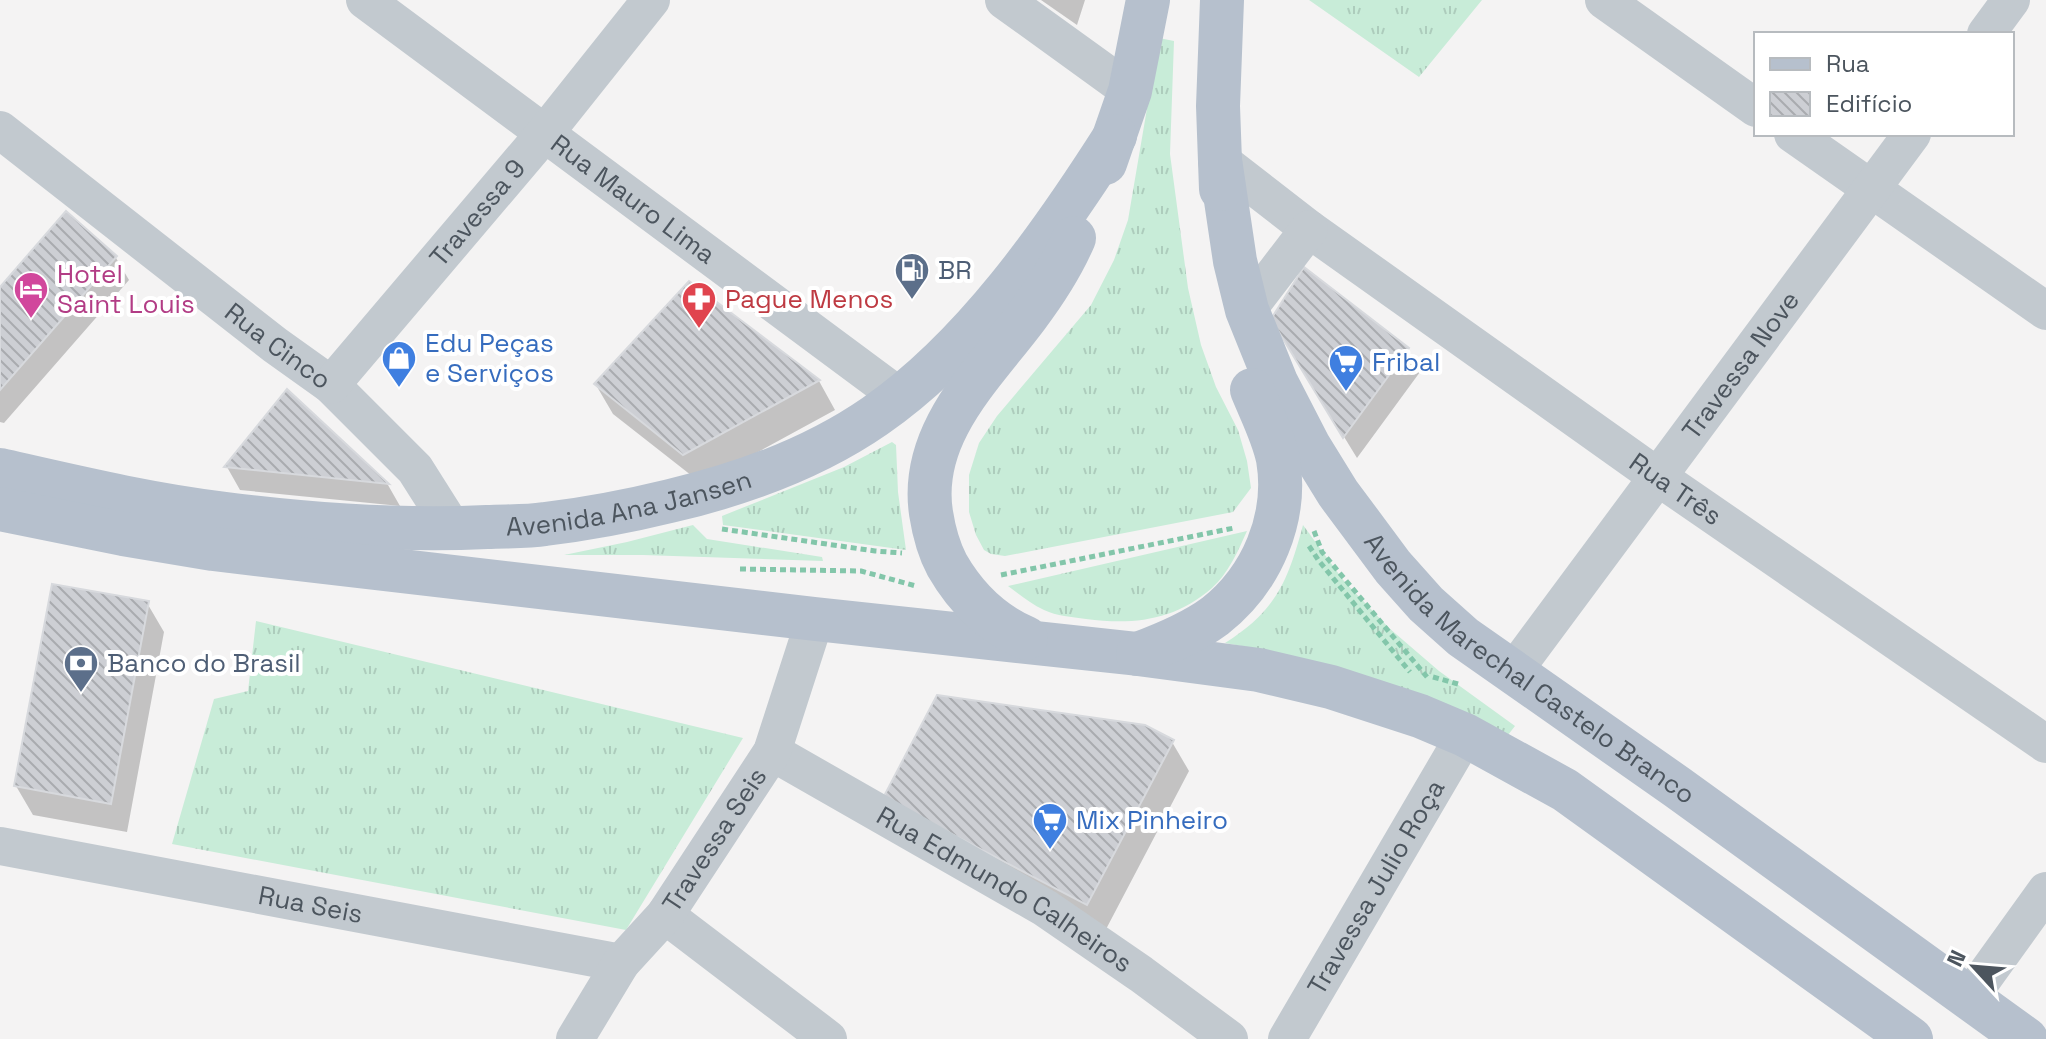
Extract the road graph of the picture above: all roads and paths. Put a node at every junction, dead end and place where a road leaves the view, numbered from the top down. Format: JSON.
{"nodes":[{"id":1,"x":365,"y":0,"type":"edge"},
{"id":2,"x":651,"y":0,"type":"edge"},
{"id":3,"x":1004,"y":0,"type":"edge"},
{"id":4,"x":1148,"y":0,"type":"edge"},
{"id":5,"x":1222,"y":0,"type":"edge"},
{"id":6,"x":1604,"y":0,"type":"edge"},
{"id":7,"x":2011,"y":0,"type":"edge"},
{"id":8,"x":1987,"y":32,"type":"edge"},
{"id":9,"x":1130,"y":91,"type":"junction"},
{"id":10,"x":1754,"y":107,"type":"edge"},
{"id":11,"x":0,"y":130,"type":"edge"},
{"id":12,"x":545,"y":133,"type":"junction"},
{"id":13,"x":1115,"y":136,"type":"junction"},
{"id":14,"x":1796,"y":136,"type":"edge"},
{"id":15,"x":1911,"y":136,"type":"edge"},
{"id":16,"x":1220,"y":160,"type":"junction"},
{"id":17,"x":1871,"y":189,"type":"junction"},
{"id":18,"x":1309,"y":229,"type":"junction"},
{"id":19,"x":1247,"y":310,"type":"junction"},
{"id":20,"x":2046,"y":311,"type":"edge"},
{"id":21,"x":331,"y":385,"type":"junction"},
{"id":22,"x":900,"y":397,"type":"junction"},
{"id":23,"x":0,"y":470,"type":"edge"},
{"id":24,"x":1658,"y":477,"type":"junction"},
{"id":25,"x":697,"y":495,"type":"junction"},
{"id":26,"x":0,"y":509,"type":"edge"},
{"id":27,"x":1310,"y":523,"type":"dead end"},
{"id":28,"x":453,"y":529,"type":"junction"},
{"id":29,"x":907,"y":553,"type":"dead end"},
{"id":30,"x":815,"y":619,"type":"junction"},
{"id":31,"x":1036,"y":642,"type":"junction"},
{"id":32,"x":1138,"y":654,"type":"junction"},
{"id":33,"x":1513,"y":672,"type":"junction"},
{"id":34,"x":1420,"y":716,"type":"junction"},
{"id":35,"x":1465,"y":735,"type":"junction"},
{"id":36,"x":2046,"y":744,"type":"edge"},
{"id":37,"x":772,"y":752,"type":"junction"},
{"id":38,"x":0,"y":846,"type":"edge"},
{"id":39,"x":2046,"y":891,"type":"edge"},
{"id":40,"x":665,"y":915,"type":"junction"},
{"id":41,"x":621,"y":963,"type":"junction"},
{"id":42,"x":1969,"y":998,"type":"junction"},
{"id":43,"x":575,"y":1039,"type":"edge"},
{"id":44,"x":828,"y":1039,"type":"edge"},
{"id":45,"x":1229,"y":1039,"type":"edge"},
{"id":46,"x":1287,"y":1039,"type":"edge"},
{"id":47,"x":1911,"y":1039,"type":"edge"},
{"id":48,"x":2026,"y":1039,"type":"edge"}],
"edges":[{"from":1,"to":12,"type":"street","name":"Rua Mauro Lima"},
{"from":2,"to":12,"type":"street","name":"Travessa 9"},
{"from":3,"to":9,"type":"street"},
{"from":4,"to":9,"type":"main road"},
{"from":5,"to":16,"type":"main road"},
{"from":6,"to":10,"type":"street"},
{"from":7,"to":8,"type":"street"},
{"from":9,"to":13,"type":"main road"},
{"from":11,"to":21,"type":"street","name":"Rua Cinco"},
{"from":12,"to":21,"type":"street","name":"Travessa 9"},
{"from":12,"to":22,"type":"street","name":"Rua Mauro Lima"},
{"from":13,"to":22,"type":"main road","name":"Avenida Ana Jansen"},
{"from":13,"to":31,"type":"main road"},
{"from":14,"to":17,"type":"street"},
{"from":15,"to":17,"type":"street","name":"Travessa Nove"},
{"from":16,"to":18,"type":"street","name":"Rua Três"},
{"from":16,"to":19,"type":"main road","name":"Avenida Marechal Castelo Branco"},
{"from":16,"to":32,"type":"main road"},
{"from":17,"to":20,"type":"street"},
{"from":17,"to":24,"type":"street","name":"Travessa Nove"},
{"from":18,"to":19,"type":"street"},
{"from":18,"to":24,"type":"street","name":"Rua Três"},
{"from":19,"to":33,"type":"main road","name":"Avenida Marechal Castelo Branco"},
{"from":21,"to":28,"type":"street","name":"Rua Cinco"},
{"from":22,"to":25,"type":"main road","name":"Avenida Ana Jansen"},
{"from":23,"to":28,"type":"main road","name":"Avenida Ana Jansen"},
{"from":24,"to":33,"type":"street","name":"Travessa Nove"},
{"from":24,"to":36,"type":"street","name":"Rua Três"},
{"from":25,"to":28,"type":"main road","name":"Avenida Ana Jansen"},
{"from":25,"to":29,"type":"path"},
{"from":26,"to":30,"type":"main road"},
{"from":27,"to":34,"type":"path"},
{"from":30,"to":31,"type":"main road"},
{"from":30,"to":37,"type":"street","name":"Travessa Seis"},
{"from":31,"to":32,"type":"main road"},
{"from":32,"to":34,"type":"main road"},
{"from":33,"to":42,"type":"main road","name":"Avenida Marechal Castelo Branco"},
{"from":34,"to":35,"type":"main road"},
{"from":35,"to":46,"type":"street","name":"Travessa Julio Roça"},
{"from":35,"to":47,"type":"main road"},
{"from":37,"to":40,"type":"street","name":"Travessa Seis"},
{"from":37,"to":45,"type":"street","name":"Rua Edmundo Calheiros"},
{"from":38,"to":41,"type":"street","name":"Rua Seis"},
{"from":39,"to":42,"type":"street"},
{"from":40,"to":41,"type":"street","name":"Travessa Seis"},
{"from":40,"to":44,"type":"street"},
{"from":41,"to":43,"type":"street","name":"Travessa Seis"},
{"from":42,"to":48,"type":"main road","name":"Avenida Marechal Castelo Branco"}]}
